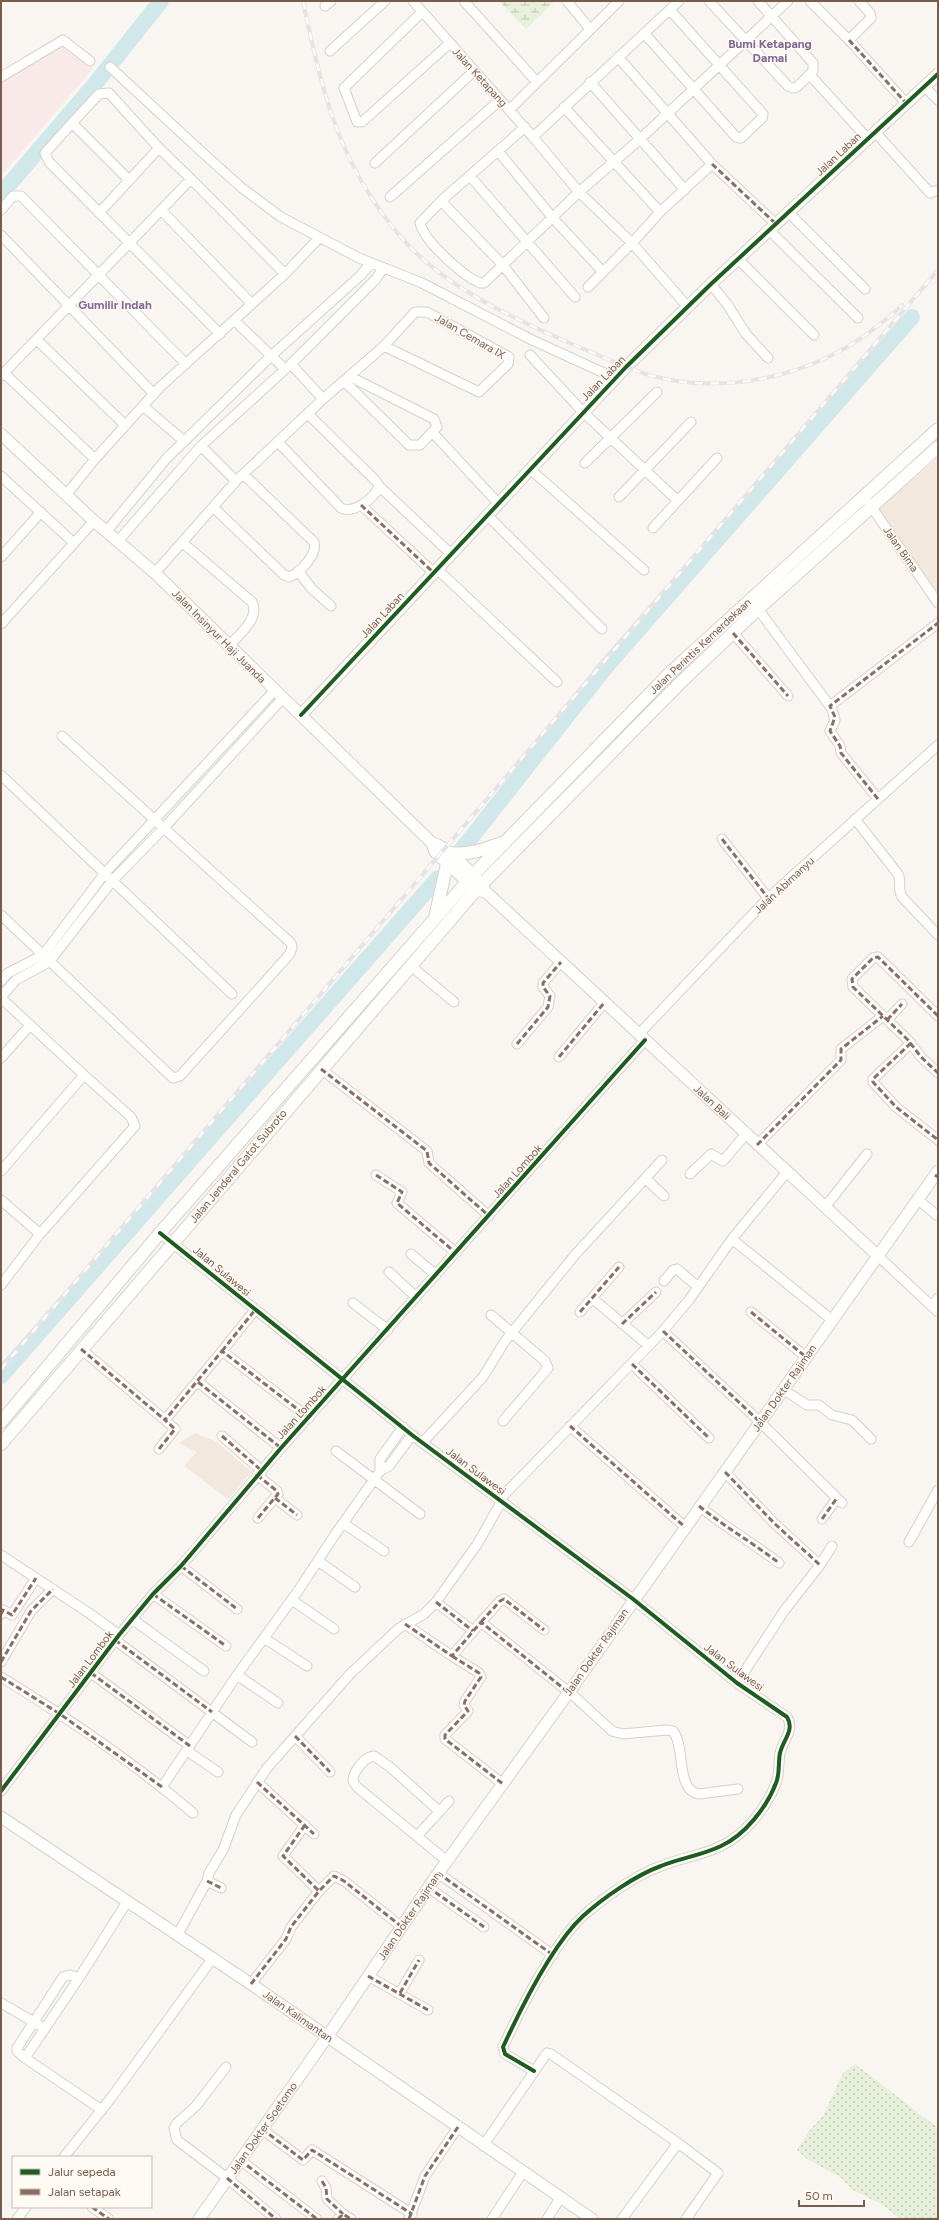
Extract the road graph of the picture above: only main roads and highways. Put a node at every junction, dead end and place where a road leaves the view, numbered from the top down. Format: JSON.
{"nodes":[{"id":1,"x":938,"y":429,"type":"edge"},
{"id":2,"x":938,"y":447,"type":"edge"},
{"id":3,"x":670,"y":673,"type":"junction"},
{"id":4,"x":680,"y":683,"type":"junction"},
{"id":5,"x":504,"y":842,"type":"junction"},
{"id":6,"x":477,"y":884,"type":"junction"},
{"id":7,"x":435,"y":916,"type":"junction"},
{"id":8,"x":1,"y":1422,"type":"edge"},
{"id":9,"x":1,"y":1444,"type":"edge"}],
"edges":[{"from":1,"to":3,"type":"main road","name":"Jalan Perintis Kemerdekaan"},
{"from":2,"to":4,"type":"main road","name":"Jalan Perintis Kemerdekaan"},
{"from":3,"to":4,"type":"main road"},
{"from":3,"to":5,"type":"main road","name":"Jalan Perintis Kemerdekaan"},
{"from":4,"to":6,"type":"main road","name":"Jalan Perintis Kemerdekaan"},
{"from":5,"to":6,"type":"main road","name":"Jalan Perintis Kemerdekaan"},
{"from":5,"to":7,"type":"main road"},
{"from":6,"to":7,"type":"main road","name":"Jalan Jenderal Gatot Subroto"},
{"from":6,"to":9,"type":"main road","name":"Jalan Jenderal Gatot Subroto"},
{"from":7,"to":8,"type":"main road","name":"Jalan Jenderal Gatot Subroto"}]}
